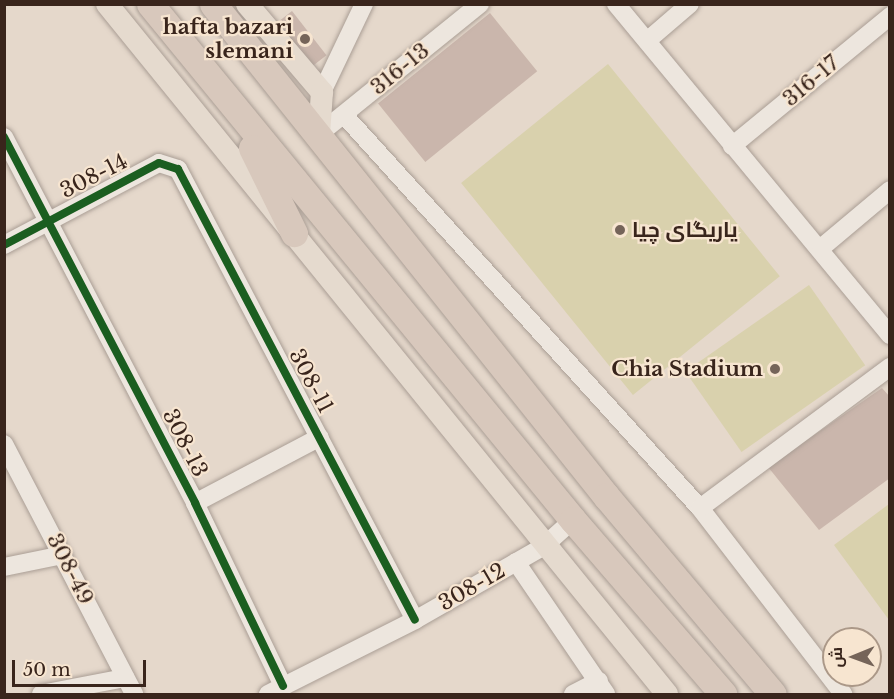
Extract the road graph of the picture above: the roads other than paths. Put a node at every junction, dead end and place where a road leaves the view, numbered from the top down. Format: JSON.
{"nodes":[{"id":1,"x":107,"y":4,"type":"edge"},
{"id":2,"x":150,"y":4,"type":"edge"},
{"id":3,"x":213,"y":4,"type":"edge"},
{"id":4,"x":247,"y":4,"type":"edge"},
{"id":5,"x":364,"y":4,"type":"edge"},
{"id":6,"x":480,"y":4,"type":"edge"},
{"id":7,"x":615,"y":4,"type":"edge"},
{"id":8,"x":690,"y":4,"type":"edge"},
{"id":9,"x":890,"y":16,"type":"edge"},
{"id":10,"x":648,"y":40,"type":"junction"},
{"id":11,"x":322,"y":92,"type":"junction"},
{"id":12,"x":233,"y":109,"type":"junction"},
{"id":13,"x":344,"y":115,"type":"junction"},
{"id":14,"x":320,"y":134,"type":"junction"},
{"id":15,"x":4,"y":137,"type":"edge"},
{"id":16,"x":732,"y":146,"type":"junction"},
{"id":17,"x":170,"y":164,"type":"joint"},
{"id":18,"x":890,"y":190,"type":"edge"},
{"id":19,"x":49,"y":220,"type":"junction"},
{"id":20,"x":294,"y":233,"type":"junction"},
{"id":21,"x":4,"y":245,"type":"edge"},
{"id":22,"x":821,"y":248,"type":"junction"},
{"id":23,"x":890,"y":335,"type":"edge"},
{"id":24,"x":890,"y":367,"type":"edge"},
{"id":25,"x":320,"y":437,"type":"junction"},
{"id":26,"x":4,"y":444,"type":"edge"},
{"id":27,"x":195,"y":503,"type":"junction"},
{"id":28,"x":700,"y":508,"type":"junction"},
{"id":29,"x":573,"y":520,"type":"junction"},
{"id":30,"x":544,"y":546,"type":"junction"},
{"id":31,"x":63,"y":555,"type":"junction"},
{"id":32,"x":516,"y":562,"type":"junction"},
{"id":33,"x":4,"y":567,"type":"edge"},
{"id":34,"x":415,"y":620,"type":"junction"},
{"id":35,"x":125,"y":678,"type":"junction"},
{"id":36,"x":602,"y":688,"type":"edge"},
{"id":37,"x":276,"y":690,"type":"edge"},
{"id":38,"x":41,"y":694,"type":"edge"},
{"id":39,"x":134,"y":694,"type":"edge"},
{"id":40,"x":573,"y":694,"type":"edge"},
{"id":41,"x":667,"y":694,"type":"edge"},
{"id":42,"x":723,"y":694,"type":"edge"},
{"id":43,"x":773,"y":694,"type":"edge"},
{"id":44,"x":843,"y":694,"type":"edge"}],
"edges":[{"from":1,"to":20,"type":"main road"},
{"from":2,"to":12,"type":"highway"},
{"from":3,"to":14,"type":"highway"},
{"from":4,"to":11,"type":"main road"},
{"from":5,"to":11,"type":"street"},
{"from":6,"to":13,"type":"street","name":"316-13"},
{"from":7,"to":10,"type":"street"},
{"from":8,"to":10,"type":"street"},
{"from":9,"to":16,"type":"street","name":"316-17"},
{"from":10,"to":16,"type":"street"},
{"from":11,"to":14,"type":"main road"},
{"from":12,"to":20,"type":"highway"},
{"from":12,"to":29,"type":"highway"},
{"from":13,"to":14,"type":"street","name":"316-13"},
{"from":13,"to":28,"type":"street"},
{"from":14,"to":43,"type":"highway"},
{"from":15,"to":19,"type":"street","name":"308-13"},
{"from":16,"to":22,"type":"street"},
{"from":17,"to":19,"type":"street","name":"308-14"},
{"from":17,"to":25,"type":"street","name":"308-11"},
{"from":18,"to":22,"type":"street"},
{"from":19,"to":21,"type":"street","name":"308-14"},
{"from":19,"to":27,"type":"street","name":"308-13"},
{"from":20,"to":30,"type":"main road"},
{"from":22,"to":23,"type":"street"},
{"from":24,"to":28,"type":"street"},
{"from":25,"to":27,"type":"street"},
{"from":25,"to":34,"type":"street","name":"308-11"},
{"from":26,"to":31,"type":"street","name":"308-49"},
{"from":27,"to":37,"type":"street","name":"308-13"},
{"from":28,"to":44,"type":"street"},
{"from":29,"to":30,"type":"street","name":"308-12"},
{"from":29,"to":42,"type":"highway"},
{"from":30,"to":32,"type":"street","name":"308-12"},
{"from":30,"to":41,"type":"main road"},
{"from":31,"to":33,"type":"street"},
{"from":31,"to":35,"type":"street","name":"308-49"},
{"from":32,"to":34,"type":"street","name":"308-12"},
{"from":32,"to":36,"type":"street"},
{"from":34,"to":37,"type":"street","name":"308-12"},
{"from":35,"to":38,"type":"street"},
{"from":35,"to":39,"type":"street","name":"308-49"},
{"from":36,"to":40,"type":"street"}]}
